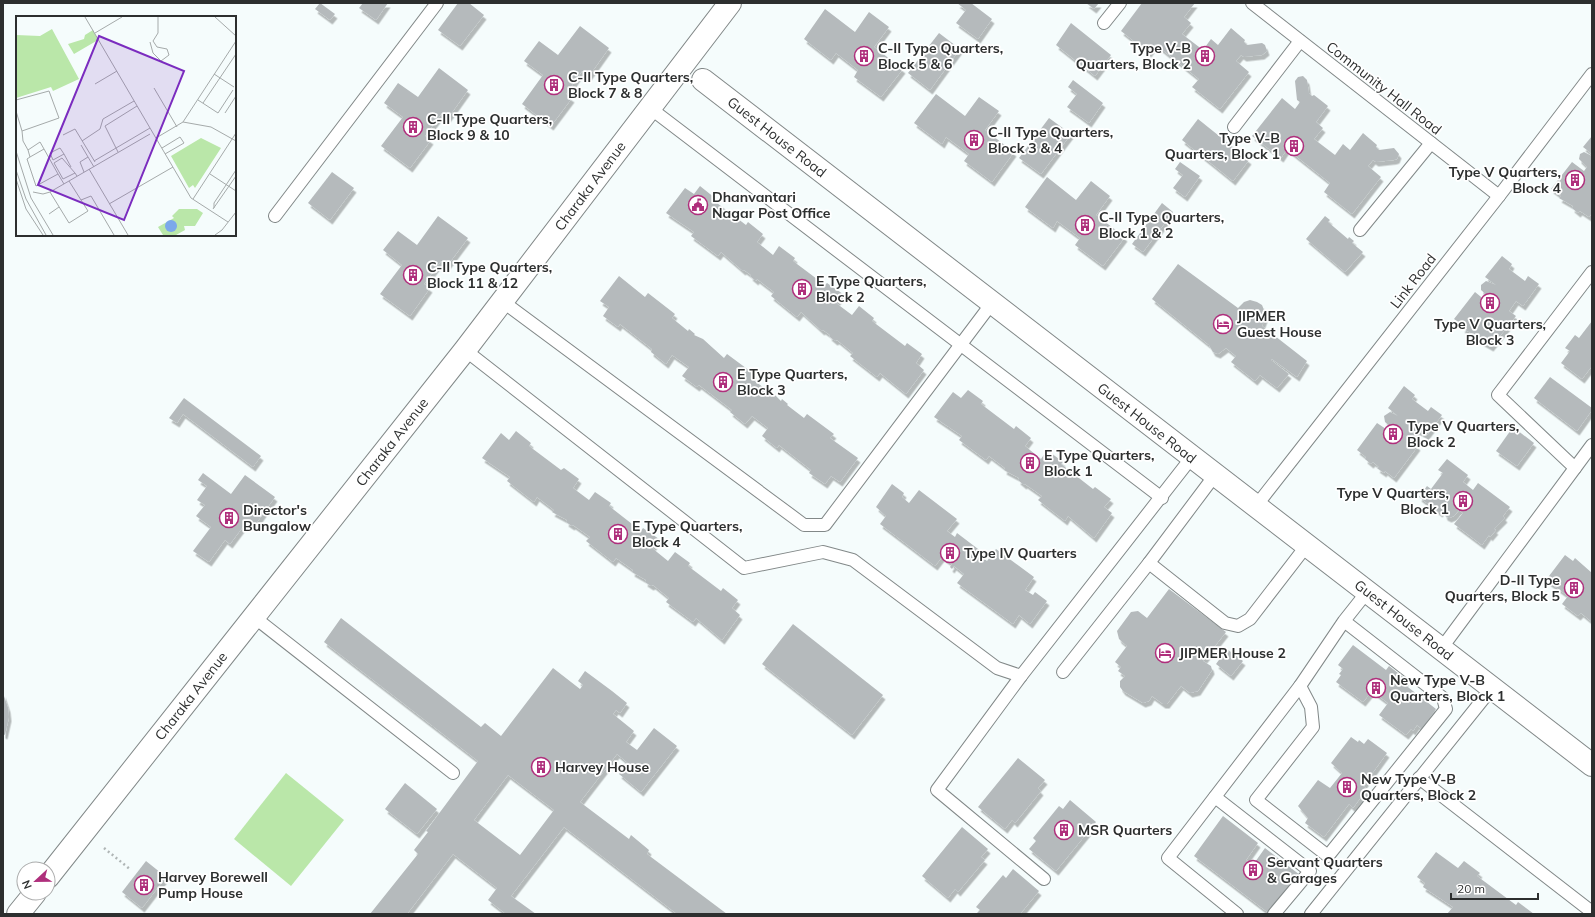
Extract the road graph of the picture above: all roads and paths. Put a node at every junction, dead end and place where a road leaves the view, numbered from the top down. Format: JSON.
{"nodes":[{"id":1,"x":437,"y":3,"type":"edge"},
{"id":2,"x":1120,"y":3,"type":"edge"},
{"id":3,"x":1252,"y":3,"type":"edge"},
{"id":4,"x":721,"y":6,"type":"edge"},
{"id":5,"x":1104,"y":23,"type":"dead end"},
{"id":6,"x":1300,"y":41,"type":"junction"},
{"id":7,"x":692,"y":53,"type":"junction"},
{"id":8,"x":1592,"y":74,"type":"edge"},
{"id":9,"x":672,"y":78,"type":"junction"},
{"id":10,"x":703,"y":80,"type":"junction"},
{"id":11,"x":650,"y":108,"type":"junction"},
{"id":12,"x":1234,"y":127,"type":"dead end"},
{"id":13,"x":1431,"y":143,"type":"junction"},
{"id":14,"x":1499,"y":196,"type":"junction"},
{"id":15,"x":275,"y":216,"type":"dead end"},
{"id":16,"x":1360,"y":230,"type":"dead end"},
{"id":17,"x":1592,"y":272,"type":"edge"},
{"id":18,"x":502,"y":301,"type":"junction"},
{"id":19,"x":992,"y":303,"type":"junction"},
{"id":20,"x":961,"y":344,"type":"junction"},
{"id":21,"x":465,"y":350,"type":"junction"},
{"id":22,"x":1592,"y":445,"type":"edge"},
{"id":23,"x":1192,"y":458,"type":"junction"},
{"id":24,"x":1575,"y":468,"type":"junction"},
{"id":25,"x":1215,"y":474,"type":"junction"},
{"id":26,"x":1162,"y":498,"type":"junction"},
{"id":27,"x":1256,"y":506,"type":"junction"},
{"id":28,"x":1307,"y":545,"type":"junction"},
{"id":29,"x":1149,"y":563,"type":"junction"},
{"id":30,"x":1367,"y":592,"type":"junction"},
{"id":31,"x":254,"y":617,"type":"junction"},
{"id":32,"x":1344,"y":621,"type":"junction"},
{"id":33,"x":1441,"y":649,"type":"junction"},
{"id":34,"x":1062,"y":672,"type":"dead end"},
{"id":35,"x":1020,"y":676,"type":"junction"},
{"id":36,"x":1300,"y":686,"type":"junction"},
{"id":37,"x":1492,"y":688,"type":"junction"},
{"id":38,"x":1592,"y":765,"type":"edge"},
{"id":39,"x":453,"y":773,"type":"dead end"},
{"id":40,"x":1419,"y":778,"type":"junction"},
{"id":41,"x":1215,"y":797,"type":"junction"},
{"id":42,"x":84,"y":832,"type":"junction"},
{"id":43,"x":56,"y":867,"type":"edge"},
{"id":44,"x":131,"y":870,"type":"dead end"},
{"id":45,"x":1044,"y":879,"type":"dead end"},
{"id":46,"x":29,"y":901,"type":"edge"},
{"id":47,"x":1592,"y":912,"type":"edge"},
{"id":48,"x":18,"y":914,"type":"edge"},
{"id":49,"x":1237,"y":914,"type":"edge"},
{"id":50,"x":1274,"y":914,"type":"edge"},
{"id":51,"x":1311,"y":914,"type":"edge"}],
"edges":[{"from":1,"to":15,"type":"lane"},
{"from":2,"to":5,"type":"lane"},
{"from":3,"to":6,"type":"lane","name":"Community Hall Road"},
{"from":4,"to":7,"type":"street","name":"Charaka Avenue"},
{"from":6,"to":12,"type":"lane"},
{"from":6,"to":13,"type":"lane","name":"Community Hall Road"},
{"from":7,"to":9,"type":"street","name":"Charaka Avenue"},
{"from":7,"to":10,"type":"street"},
{"from":8,"to":14,"type":"lane","name":"Link Road"},
{"from":9,"to":10,"type":"street"},
{"from":9,"to":11,"type":"street","name":"Charaka Avenue"},
{"from":10,"to":19,"type":"street","name":"Guest House Road"},
{"from":11,"to":18,"type":"street","name":"Charaka Avenue"},
{"from":11,"to":20,"type":"lane"},
{"from":13,"to":14,"type":"lane","name":"Community Hall Road"},
{"from":13,"to":16,"type":"lane"},
{"from":14,"to":27,"type":"lane","name":"Link Road"},
{"from":17,"to":24,"type":"lane"},
{"from":18,"to":20,"type":"lane"},
{"from":18,"to":21,"type":"street","name":"Charaka Avenue"},
{"from":19,"to":20,"type":"lane"},
{"from":19,"to":23,"type":"street","name":"Guest House Road"},
{"from":20,"to":26,"type":"lane"},
{"from":21,"to":31,"type":"street","name":"Charaka Avenue"},
{"from":21,"to":35,"type":"lane"},
{"from":22,"to":24,"type":"lane"},
{"from":23,"to":25,"type":"street","name":"Guest House Road"},
{"from":23,"to":26,"type":"lane"},
{"from":24,"to":33,"type":"lane"},
{"from":25,"to":27,"type":"street","name":"Guest House Road"},
{"from":25,"to":29,"type":"lane"},
{"from":26,"to":35,"type":"lane"},
{"from":27,"to":28,"type":"street","name":"Guest House Road"},
{"from":28,"to":29,"type":"lane"},
{"from":28,"to":30,"type":"street","name":"Guest House Road"},
{"from":29,"to":34,"type":"lane"},
{"from":30,"to":32,"type":"lane"},
{"from":30,"to":33,"type":"street","name":"Guest House Road"},
{"from":31,"to":39,"type":"lane"},
{"from":31,"to":42,"type":"street","name":"Charaka Avenue"},
{"from":32,"to":36,"type":"lane"},
{"from":32,"to":36,"type":"lane"},
{"from":33,"to":37,"type":"street","name":"Guest House Road"},
{"from":35,"to":45,"type":"lane"},
{"from":36,"to":41,"type":"lane"},
{"from":37,"to":38,"type":"street","name":"Guest House Road"},
{"from":37,"to":40,"type":"lane"},
{"from":40,"to":47,"type":"lane"},
{"from":40,"to":51,"type":"lane"},
{"from":41,"to":49,"type":"lane"},
{"from":41,"to":50,"type":"lane"},
{"from":42,"to":43,"type":"street","name":"Charaka Avenue"},
{"from":42,"to":44,"type":"path"},
{"from":46,"to":48,"type":"street"}]}
